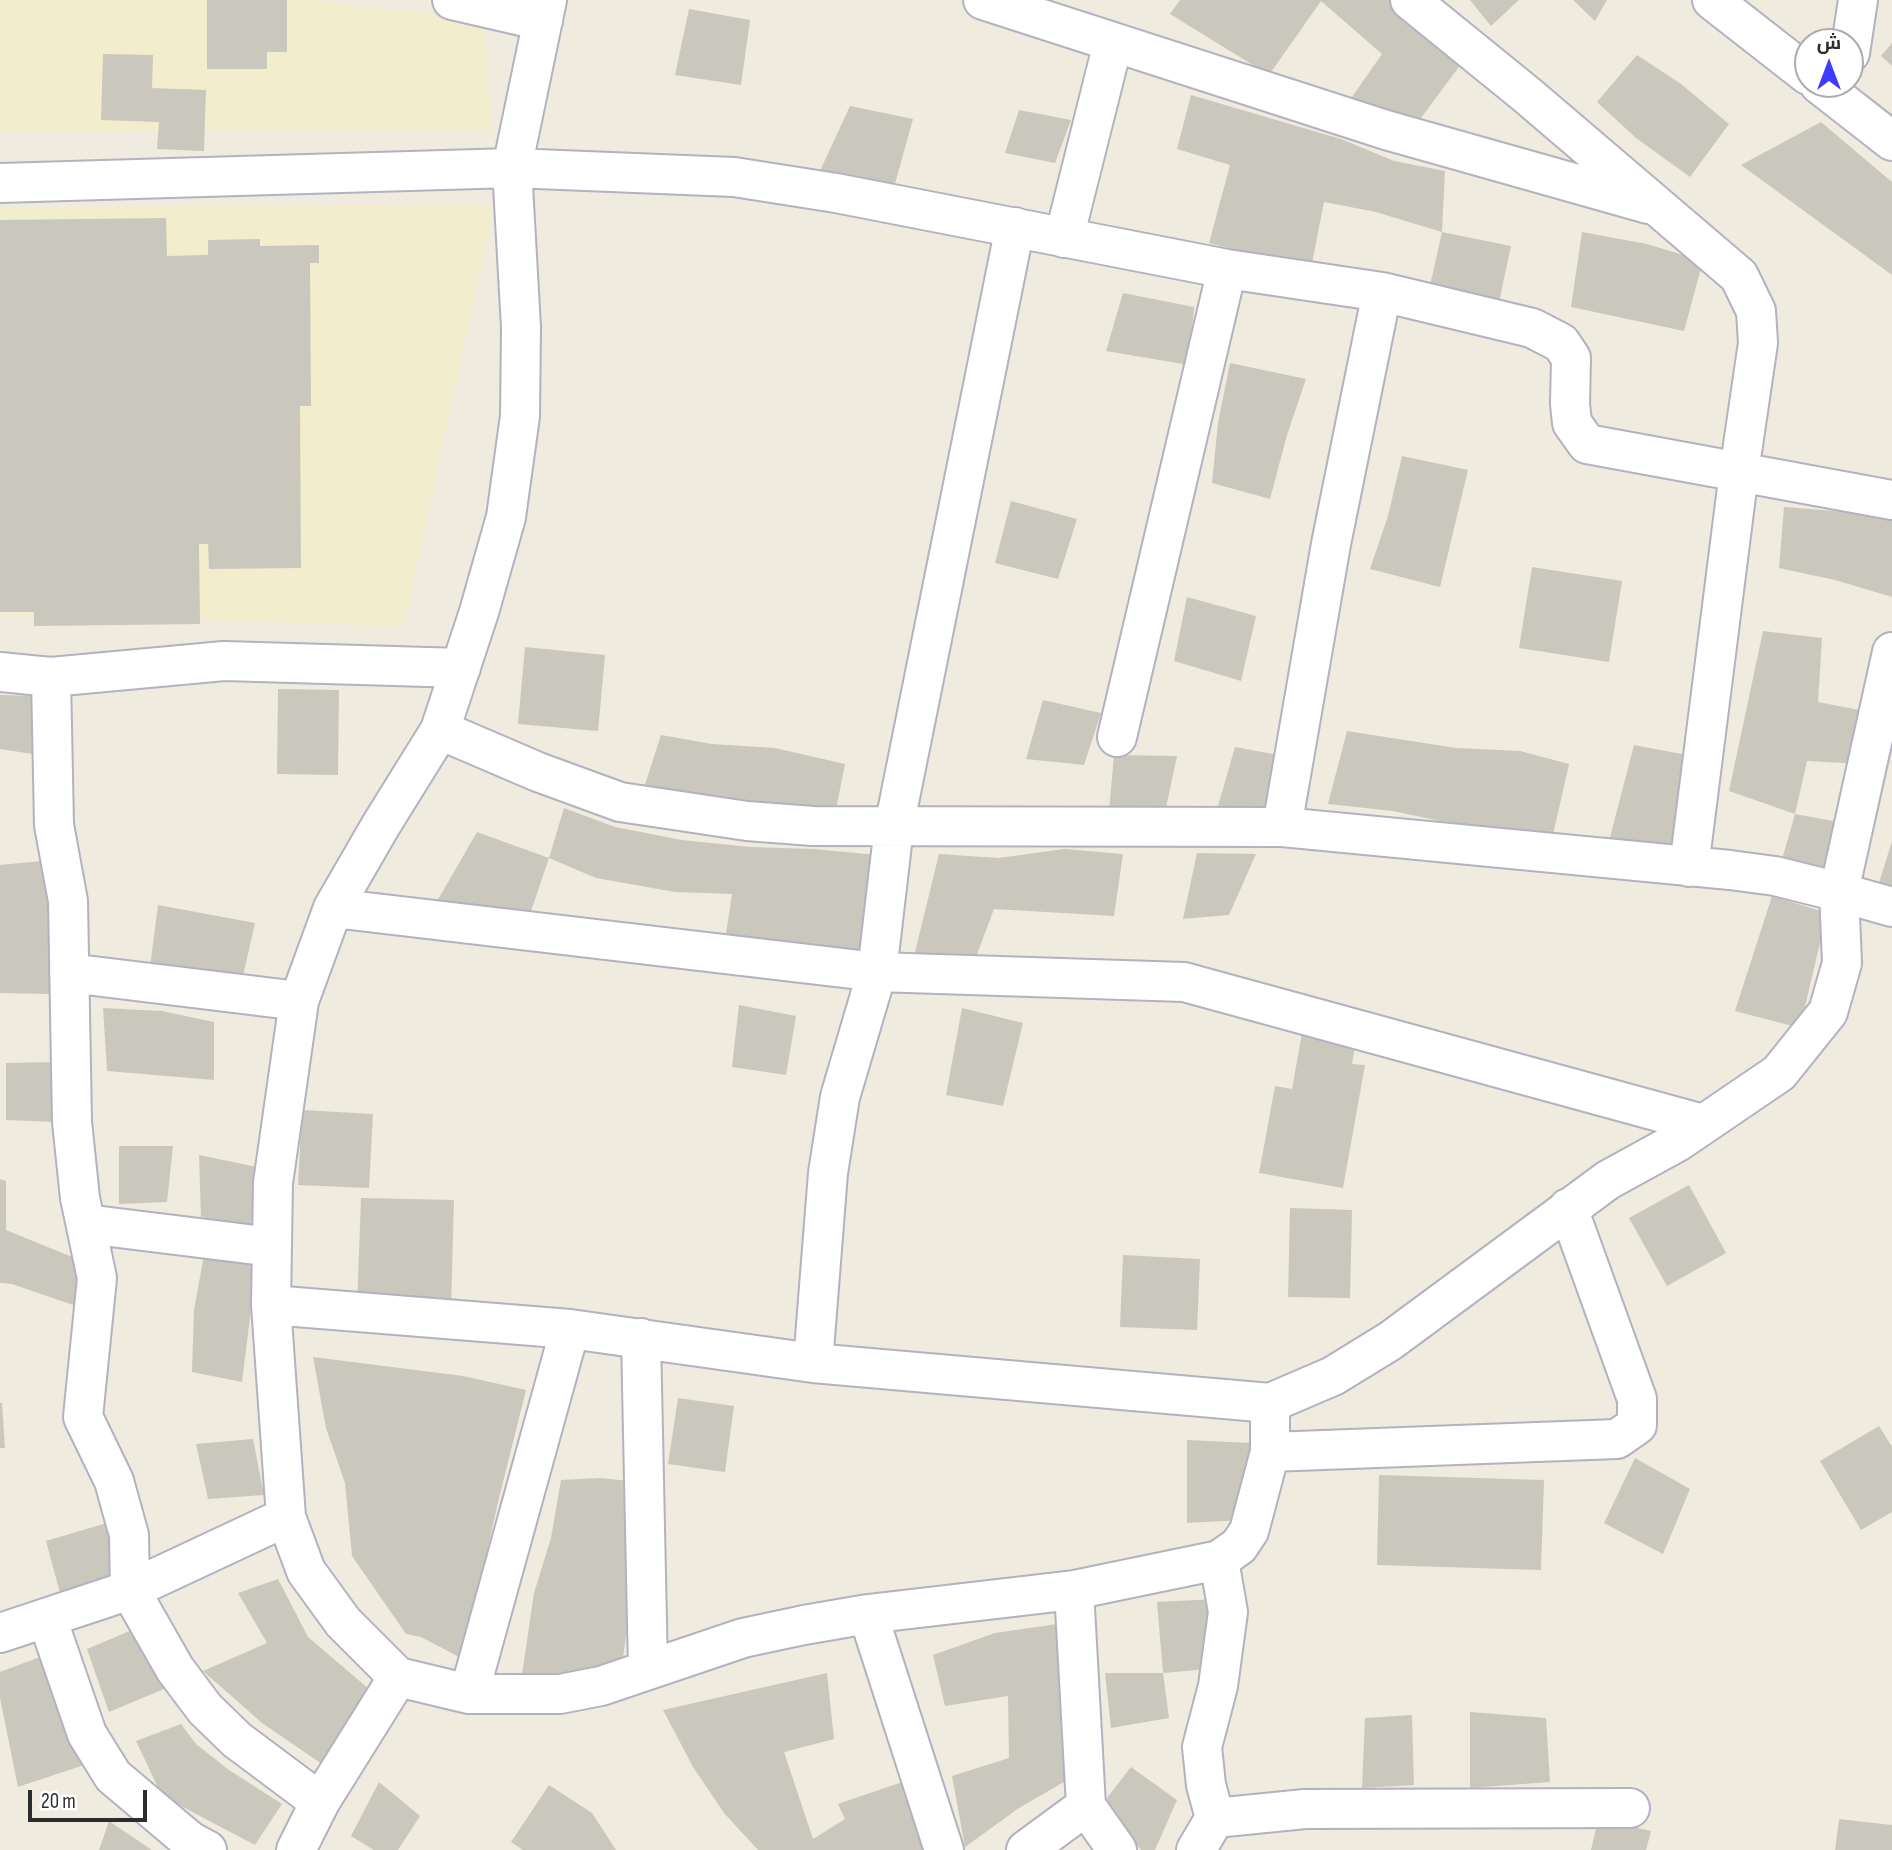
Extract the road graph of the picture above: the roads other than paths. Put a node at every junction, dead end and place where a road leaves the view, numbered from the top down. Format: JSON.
{"nodes":[{"id":1,"x":452,"y":0,"type":"edge"},
{"id":2,"x":984,"y":0,"type":"edge"},
{"id":3,"x":1410,"y":0,"type":"edge"},
{"id":4,"x":1858,"y":0,"type":"edge"},
{"id":5,"x":1731,"y":7,"type":"edge"},
{"id":6,"x":545,"y":11,"type":"edge"},
{"id":7,"x":1854,"y":28,"type":"edge"},
{"id":8,"x":1113,"y":43,"type":"junction"},
{"id":9,"x":1794,"y":63,"type":"edge"},
{"id":10,"x":1845,"y":98,"type":"edge"},
{"id":11,"x":1892,"y":141,"type":"edge"},
{"id":12,"x":512,"y":168,"type":"junction"},
{"id":13,"x":0,"y":183,"type":"edge"},
{"id":14,"x":1660,"y":208,"type":"junction"},
{"id":15,"x":1015,"y":228,"type":"junction"},
{"id":16,"x":1064,"y":238,"type":"junction"},
{"id":17,"x":1227,"y":268,"type":"junction"},
{"id":18,"x":1382,"y":292,"type":"junction"},
{"id":19,"x":1739,"y":472,"type":"junction"},
{"id":20,"x":1892,"y":500,"type":"edge"},
{"id":21,"x":1892,"y":652,"type":"edge"},
{"id":22,"x":461,"y":668,"type":"junction"},
{"id":23,"x":0,"y":672,"type":"edge"},
{"id":24,"x":51,"y":677,"type":"junction"},
{"id":25,"x":440,"y":730,"type":"junction"},
{"id":26,"x":1117,"y":737,"type":"dead end"},
{"id":27,"x":894,"y":827,"type":"junction"},
{"id":28,"x":1282,"y":827,"type":"junction"},
{"id":29,"x":1689,"y":867,"type":"junction"},
{"id":30,"x":1839,"y":892,"type":"junction"},
{"id":31,"x":1892,"y":907,"type":"edge"},
{"id":32,"x":334,"y":908,"type":"junction"},
{"id":33,"x":877,"y":972,"type":"junction"},
{"id":34,"x":69,"y":973,"type":"junction"},
{"id":35,"x":299,"y":1001,"type":"junction"},
{"id":36,"x":1703,"y":1124,"type":"junction"},
{"id":37,"x":1567,"y":1208,"type":"junction"},
{"id":38,"x":86,"y":1224,"type":"junction"},
{"id":39,"x":272,"y":1247,"type":"junction"},
{"id":40,"x":271,"y":1305,"type":"junction"},
{"id":41,"x":570,"y":1329,"type":"junction"},
{"id":42,"x":641,"y":1338,"type":"junction"},
{"id":43,"x":813,"y":1363,"type":"junction"},
{"id":44,"x":1270,"y":1404,"type":"junction"},
{"id":45,"x":1270,"y":1452,"type":"junction"},
{"id":46,"x":286,"y":1517,"type":"junction"},
{"id":47,"x":1219,"y":1560,"type":"junction"},
{"id":48,"x":130,"y":1590,"type":"junction"},
{"id":49,"x":1074,"y":1590,"type":"junction"},
{"id":50,"x":868,"y":1614,"type":"junction"},
{"id":51,"x":47,"y":1618,"type":"junction"},
{"id":52,"x":0,"y":1633,"type":"edge"},
{"id":53,"x":648,"y":1670,"type":"junction"},
{"id":54,"x":398,"y":1677,"type":"junction"},
{"id":55,"x":469,"y":1694,"type":"junction"},
{"id":56,"x":320,"y":1802,"type":"junction"},
{"id":57,"x":1086,"y":1806,"type":"junction"},
{"id":58,"x":1630,"y":1808,"type":"dead end"},
{"id":59,"x":1206,"y":1834,"type":"edge"},
{"id":60,"x":207,"y":1850,"type":"edge"},
{"id":61,"x":296,"y":1850,"type":"edge"},
{"id":62,"x":944,"y":1850,"type":"edge"},
{"id":63,"x":1026,"y":1850,"type":"edge"},
{"id":64,"x":1117,"y":1850,"type":"edge"}],
"edges":[{"from":1,"to":6,"type":"street"},
{"from":2,"to":8,"type":"street"},
{"from":3,"to":14,"type":"street"},
{"from":4,"to":7,"type":"street"},
{"from":5,"to":9,"type":"street"},
{"from":6,"to":12,"type":"street"},
{"from":8,"to":14,"type":"street"},
{"from":8,"to":16,"type":"street"},
{"from":10,"to":11,"type":"street"},
{"from":12,"to":13,"type":"street"},
{"from":12,"to":15,"type":"street"},
{"from":12,"to":22,"type":"street"},
{"from":14,"to":19,"type":"street"},
{"from":15,"to":16,"type":"street"},
{"from":15,"to":27,"type":"street"},
{"from":16,"to":17,"type":"street"},
{"from":17,"to":18,"type":"street"},
{"from":17,"to":26,"type":"street"},
{"from":18,"to":19,"type":"street"},
{"from":18,"to":28,"type":"street"},
{"from":19,"to":20,"type":"street"},
{"from":19,"to":29,"type":"street"},
{"from":21,"to":30,"type":"street"},
{"from":22,"to":24,"type":"street"},
{"from":22,"to":25,"type":"street"},
{"from":23,"to":24,"type":"street"},
{"from":24,"to":34,"type":"street"},
{"from":25,"to":27,"type":"street"},
{"from":25,"to":32,"type":"street"},
{"from":27,"to":28,"type":"street"},
{"from":27,"to":33,"type":"street"},
{"from":28,"to":29,"type":"street"},
{"from":29,"to":30,"type":"street"},
{"from":30,"to":31,"type":"street"},
{"from":30,"to":36,"type":"street"},
{"from":32,"to":33,"type":"street"},
{"from":32,"to":35,"type":"street"},
{"from":33,"to":36,"type":"street"},
{"from":33,"to":43,"type":"street"},
{"from":34,"to":35,"type":"street"},
{"from":34,"to":38,"type":"street"},
{"from":35,"to":39,"type":"street"},
{"from":36,"to":37,"type":"street"},
{"from":37,"to":44,"type":"street"},
{"from":37,"to":45,"type":"street"},
{"from":38,"to":39,"type":"street"},
{"from":38,"to":48,"type":"street"},
{"from":39,"to":40,"type":"street"},
{"from":40,"to":41,"type":"street"},
{"from":40,"to":46,"type":"street"},
{"from":41,"to":42,"type":"street"},
{"from":41,"to":55,"type":"street"},
{"from":42,"to":43,"type":"street"},
{"from":42,"to":53,"type":"street"},
{"from":43,"to":44,"type":"street"},
{"from":44,"to":45,"type":"street"},
{"from":45,"to":47,"type":"street"},
{"from":46,"to":48,"type":"street"},
{"from":46,"to":54,"type":"street"},
{"from":47,"to":49,"type":"street"},
{"from":47,"to":59,"type":"street"},
{"from":48,"to":51,"type":"street"},
{"from":48,"to":56,"type":"street"},
{"from":49,"to":50,"type":"street"},
{"from":49,"to":57,"type":"street"},
{"from":50,"to":53,"type":"street"},
{"from":50,"to":62,"type":"street"},
{"from":51,"to":52,"type":"street"},
{"from":51,"to":60,"type":"street"},
{"from":53,"to":55,"type":"street"},
{"from":54,"to":55,"type":"street"},
{"from":54,"to":56,"type":"street"},
{"from":56,"to":61,"type":"street"},
{"from":57,"to":63,"type":"street"},
{"from":57,"to":64,"type":"street"},
{"from":58,"to":59,"type":"street"}]}
